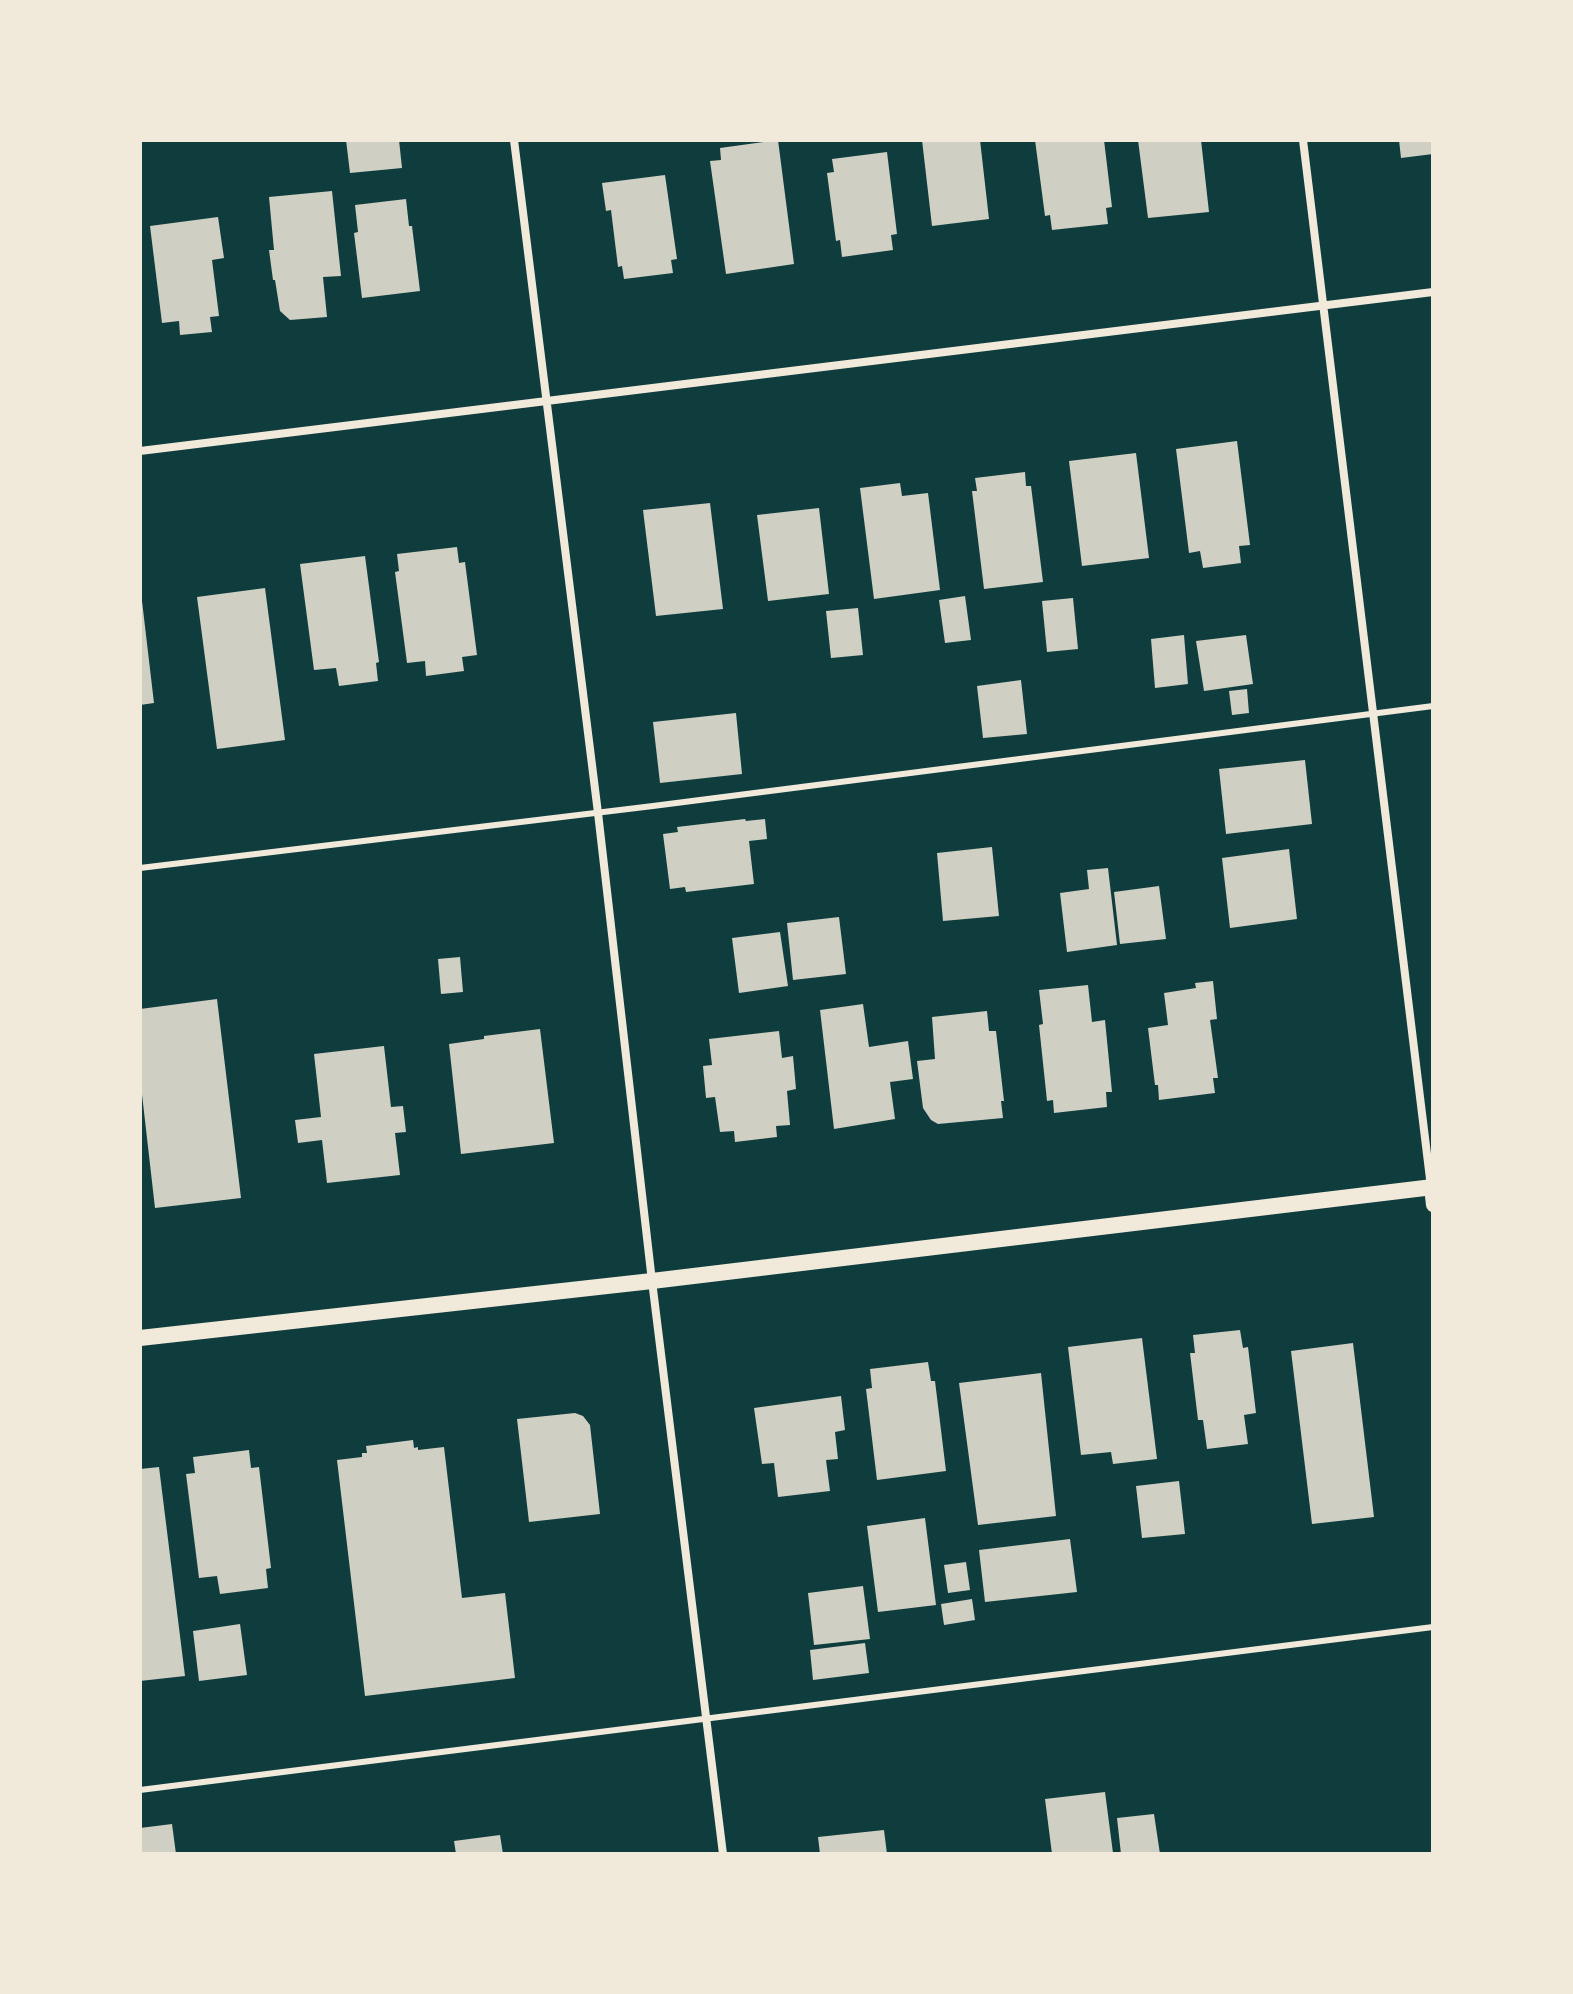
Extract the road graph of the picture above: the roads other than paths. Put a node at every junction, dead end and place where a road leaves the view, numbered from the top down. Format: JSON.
{"nodes":[{"id":1,"x":514,"y":140,"type":"edge"},
{"id":2,"x":1303,"y":140,"type":"edge"},
{"id":3,"x":1433,"y":292,"type":"edge"},
{"id":4,"x":1323,"y":305,"type":"junction"},
{"id":5,"x":547,"y":401,"type":"junction"},
{"id":6,"x":140,"y":451,"type":"edge"},
{"id":7,"x":1433,"y":706,"type":"edge"},
{"id":8,"x":1374,"y":714,"type":"junction"},
{"id":9,"x":598,"y":813,"type":"junction"},
{"id":10,"x":140,"y":868,"type":"edge"},
{"id":11,"x":1432,"y":1187,"type":"edge"},
{"id":12,"x":1433,"y":1205,"type":"edge"},
{"id":13,"x":652,"y":1281,"type":"junction"},
{"id":14,"x":140,"y":1338,"type":"edge"},
{"id":15,"x":1433,"y":1627,"type":"edge"},
{"id":16,"x":707,"y":1719,"type":"junction"},
{"id":17,"x":140,"y":1790,"type":"edge"},
{"id":18,"x":723,"y":1854,"type":"edge"}],
"edges":[{"from":1,"to":5,"type":"street"},
{"from":2,"to":4,"type":"street"},
{"from":3,"to":4,"type":"street"},
{"from":4,"to":5,"type":"street"},
{"from":4,"to":8,"type":"street"},
{"from":5,"to":6,"type":"street"},
{"from":5,"to":9,"type":"street"},
{"from":7,"to":8,"type":"lane"},
{"from":8,"to":9,"type":"lane"},
{"from":8,"to":11,"type":"street"},
{"from":9,"to":10,"type":"lane"},
{"from":9,"to":13,"type":"street"},
{"from":11,"to":12,"type":"street"},
{"from":11,"to":13,"type":"main road"},
{"from":13,"to":14,"type":"main road"},
{"from":13,"to":16,"type":"street"},
{"from":15,"to":16,"type":"lane"},
{"from":16,"to":17,"type":"lane"},
{"from":16,"to":18,"type":"street"}]}
